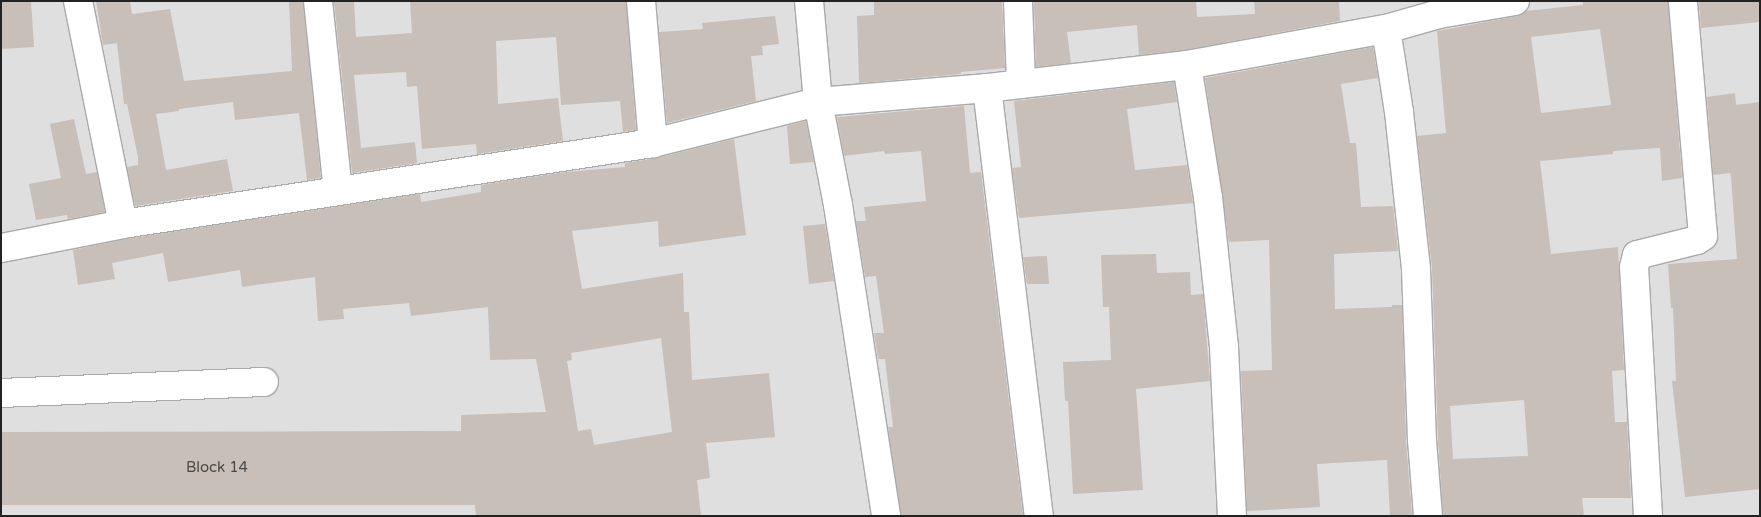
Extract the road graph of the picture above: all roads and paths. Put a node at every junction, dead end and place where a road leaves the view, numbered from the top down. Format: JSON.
{"nodes":[{"id":1,"x":78,"y":1,"type":"edge"},
{"id":2,"x":318,"y":1,"type":"edge"},
{"id":3,"x":641,"y":1,"type":"edge"},
{"id":4,"x":809,"y":1,"type":"edge"},
{"id":5,"x":1018,"y":1,"type":"edge"},
{"id":6,"x":1515,"y":1,"type":"edge"},
{"id":7,"x":1683,"y":1,"type":"edge"},
{"id":8,"x":1438,"y":8,"type":"edge"},
{"id":9,"x":1386,"y":29,"type":"junction"},
{"id":10,"x":1187,"y":65,"type":"junction"},
{"id":11,"x":1021,"y":84,"type":"junction"},
{"id":12,"x":986,"y":88,"type":"junction"},
{"id":13,"x":818,"y":102,"type":"junction"},
{"id":14,"x":653,"y":143,"type":"junction"},
{"id":15,"x":338,"y":191,"type":"junction"},
{"id":16,"x":123,"y":224,"type":"junction"},
{"id":17,"x":1,"y":248,"type":"edge"},
{"id":18,"x":264,"y":382,"type":"dead end"},
{"id":19,"x":1,"y":393,"type":"edge"},
{"id":20,"x":886,"y":516,"type":"edge"},
{"id":21,"x":1039,"y":516,"type":"edge"},
{"id":22,"x":1232,"y":516,"type":"edge"},
{"id":23,"x":1428,"y":516,"type":"edge"},
{"id":24,"x":1648,"y":516,"type":"edge"}],
"edges":[{"from":1,"to":16,"type":"street"},
{"from":2,"to":15,"type":"street"},
{"from":3,"to":14,"type":"street"},
{"from":4,"to":13,"type":"street"},
{"from":5,"to":11,"type":"street"},
{"from":6,"to":8,"type":"street"},
{"from":7,"to":24,"type":"street"},
{"from":8,"to":9,"type":"street"},
{"from":9,"to":10,"type":"street"},
{"from":9,"to":23,"type":"street"},
{"from":10,"to":11,"type":"street"},
{"from":10,"to":22,"type":"street"},
{"from":11,"to":12,"type":"street"},
{"from":12,"to":13,"type":"street"},
{"from":12,"to":21,"type":"street"},
{"from":13,"to":14,"type":"street"},
{"from":13,"to":20,"type":"street"},
{"from":14,"to":15,"type":"street"},
{"from":15,"to":16,"type":"street"},
{"from":16,"to":17,"type":"street"},
{"from":18,"to":19,"type":"street"}]}
